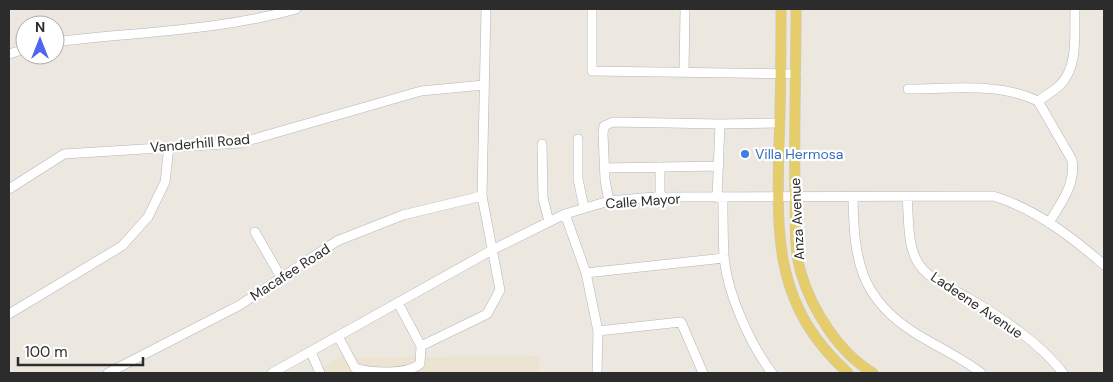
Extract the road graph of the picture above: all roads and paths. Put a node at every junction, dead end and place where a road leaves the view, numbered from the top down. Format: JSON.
{"nodes":[{"id":1,"x":296,"y":9,"type":"edge"},
{"id":2,"x":486,"y":9,"type":"edge"},
{"id":3,"x":592,"y":9,"type":"edge"},
{"id":4,"x":685,"y":9,"type":"edge"},
{"id":5,"x":781,"y":9,"type":"edge"},
{"id":6,"x":796,"y":9,"type":"edge"},
{"id":7,"x":1075,"y":9,"type":"edge"},
{"id":8,"x":65,"y":41,"type":"edge"},
{"id":9,"x":684,"y":72,"type":"junction"},
{"id":10,"x":781,"y":73,"type":"junction"},
{"id":11,"x":796,"y":74,"type":"junction"},
{"id":12,"x":484,"y":85,"type":"junction"},
{"id":13,"x":908,"y":89,"type":"dead end"},
{"id":14,"x":1038,"y":101,"type":"junction"},
{"id":15,"x":780,"y":123,"type":"junction"},
{"id":16,"x":720,"y":124,"type":"junction"},
{"id":17,"x":578,"y":139,"type":"dead end"},
{"id":18,"x":542,"y":144,"type":"dead end"},
{"id":19,"x":169,"y":146,"type":"junction"},
{"id":20,"x":719,"y":166,"type":"junction"},
{"id":21,"x":660,"y":167,"type":"junction"},
{"id":22,"x":604,"y":168,"type":"junction"},
{"id":23,"x":9,"y":189,"type":"edge"},
{"id":24,"x":482,"y":196,"type":"junction"},
{"id":25,"x":853,"y":197,"type":"junction"},
{"id":26,"x":907,"y":197,"type":"junction"},
{"id":27,"x":660,"y":198,"type":"junction"},
{"id":28,"x":720,"y":198,"type":"junction"},
{"id":29,"x":778,"y":198,"type":"junction"},
{"id":30,"x":795,"y":198,"type":"junction"},
{"id":31,"x":609,"y":201,"type":"junction"},
{"id":32,"x":584,"y":208,"type":"junction"},
{"id":33,"x":565,"y":214,"type":"junction"},
{"id":34,"x":549,"y":222,"type":"junction"},
{"id":35,"x":1049,"y":223,"type":"junction"},
{"id":36,"x":255,"y":232,"type":"dead end"},
{"id":37,"x":492,"y":250,"type":"junction"},
{"id":38,"x":724,"y":258,"type":"junction"},
{"id":39,"x":1104,"y":265,"type":"edge"},
{"id":40,"x":586,"y":273,"type":"junction"},
{"id":41,"x":282,"y":279,"type":"junction"},
{"id":42,"x":398,"y":303,"type":"junction"},
{"id":43,"x":9,"y":314,"type":"edge"},
{"id":44,"x":598,"y":331,"type":"junction"},
{"id":45,"x":338,"y":336,"type":"junction"},
{"id":46,"x":421,"y":346,"type":"junction"},
{"id":47,"x":310,"y":352,"type":"junction"},
{"id":48,"x":108,"y":373,"type":"edge"},
{"id":49,"x":272,"y":373,"type":"edge"},
{"id":50,"x":320,"y":373,"type":"edge"},
{"id":51,"x":597,"y":373,"type":"edge"},
{"id":52,"x":703,"y":373,"type":"edge"},
{"id":53,"x":772,"y":373,"type":"edge"},
{"id":54,"x":848,"y":373,"type":"edge"},
{"id":55,"x":872,"y":373,"type":"edge"},
{"id":56,"x":981,"y":373,"type":"edge"},
{"id":57,"x":1063,"y":373,"type":"edge"}],
"edges":[{"from":1,"to":8,"type":"street"},
{"from":2,"to":12,"type":"street"},
{"from":3,"to":9,"type":"street"},
{"from":4,"to":9,"type":"street"},
{"from":5,"to":10,"type":"main road","name":"Anza Avenue"},
{"from":6,"to":11,"type":"main road","name":"Anza Avenue"},
{"from":7,"to":14,"type":"street"},
{"from":9,"to":10,"type":"street"},
{"from":10,"to":11,"type":"street"},
{"from":10,"to":15,"type":"main road","name":"Anza Avenue"},
{"from":11,"to":30,"type":"main road","name":"Anza Avenue"},
{"from":12,"to":19,"type":"street","name":"Vanderhill Road"},
{"from":12,"to":24,"type":"street"},
{"from":13,"to":14,"type":"street"},
{"from":14,"to":35,"type":"street"},
{"from":15,"to":16,"type":"street"},
{"from":15,"to":29,"type":"main road","name":"Anza Avenue"},
{"from":16,"to":20,"type":"street"},
{"from":16,"to":22,"type":"street"},
{"from":17,"to":32,"type":"street"},
{"from":18,"to":34,"type":"street"},
{"from":19,"to":23,"type":"street","name":"Vanderhill Road"},
{"from":19,"to":43,"type":"street"},
{"from":20,"to":21,"type":"street"},
{"from":20,"to":28,"type":"street"},
{"from":21,"to":22,"type":"street"},
{"from":21,"to":27,"type":"street"},
{"from":22,"to":31,"type":"street"},
{"from":24,"to":37,"type":"street"},
{"from":24,"to":41,"type":"street","name":"Macafee Road"},
{"from":25,"to":26,"type":"street","name":"Calle Mayor"},
{"from":25,"to":30,"type":"street","name":"Calle Mayor"},
{"from":25,"to":56,"type":"street"},
{"from":26,"to":35,"type":"street","name":"Calle Mayor"},
{"from":26,"to":57,"type":"street","name":"Ladeene Avenue"},
{"from":27,"to":28,"type":"street","name":"Calle Mayor"},
{"from":27,"to":31,"type":"street","name":"Calle Mayor"},
{"from":28,"to":29,"type":"street","name":"Calle Mayor"},
{"from":28,"to":38,"type":"street"},
{"from":29,"to":30,"type":"street","name":"Calle Mayor"},
{"from":29,"to":54,"type":"main road","name":"Anza Avenue"},
{"from":30,"to":55,"type":"main road","name":"Anza Avenue"},
{"from":31,"to":32,"type":"street","name":"Calle Mayor"},
{"from":32,"to":33,"type":"street","name":"Calle Mayor"},
{"from":33,"to":34,"type":"street","name":"Calle Mayor"},
{"from":33,"to":40,"type":"street"},
{"from":34,"to":37,"type":"street","name":"Calle Mayor"},
{"from":35,"to":39,"type":"street","name":"Calle Mayor"},
{"from":36,"to":41,"type":"street"},
{"from":37,"to":42,"type":"street","name":"Calle Mayor"},
{"from":37,"to":46,"type":"street"},
{"from":38,"to":40,"type":"street"},
{"from":38,"to":53,"type":"street"},
{"from":40,"to":44,"type":"street"},
{"from":41,"to":48,"type":"street","name":"Macafee Road"},
{"from":42,"to":45,"type":"street","name":"Calle Mayor"},
{"from":42,"to":46,"type":"street"},
{"from":44,"to":51,"type":"street"},
{"from":44,"to":52,"type":"street"},
{"from":45,"to":46,"type":"street"},
{"from":45,"to":47,"type":"street","name":"Calle Mayor"},
{"from":47,"to":49,"type":"street","name":"Calle Mayor"},
{"from":47,"to":50,"type":"street"}]}
